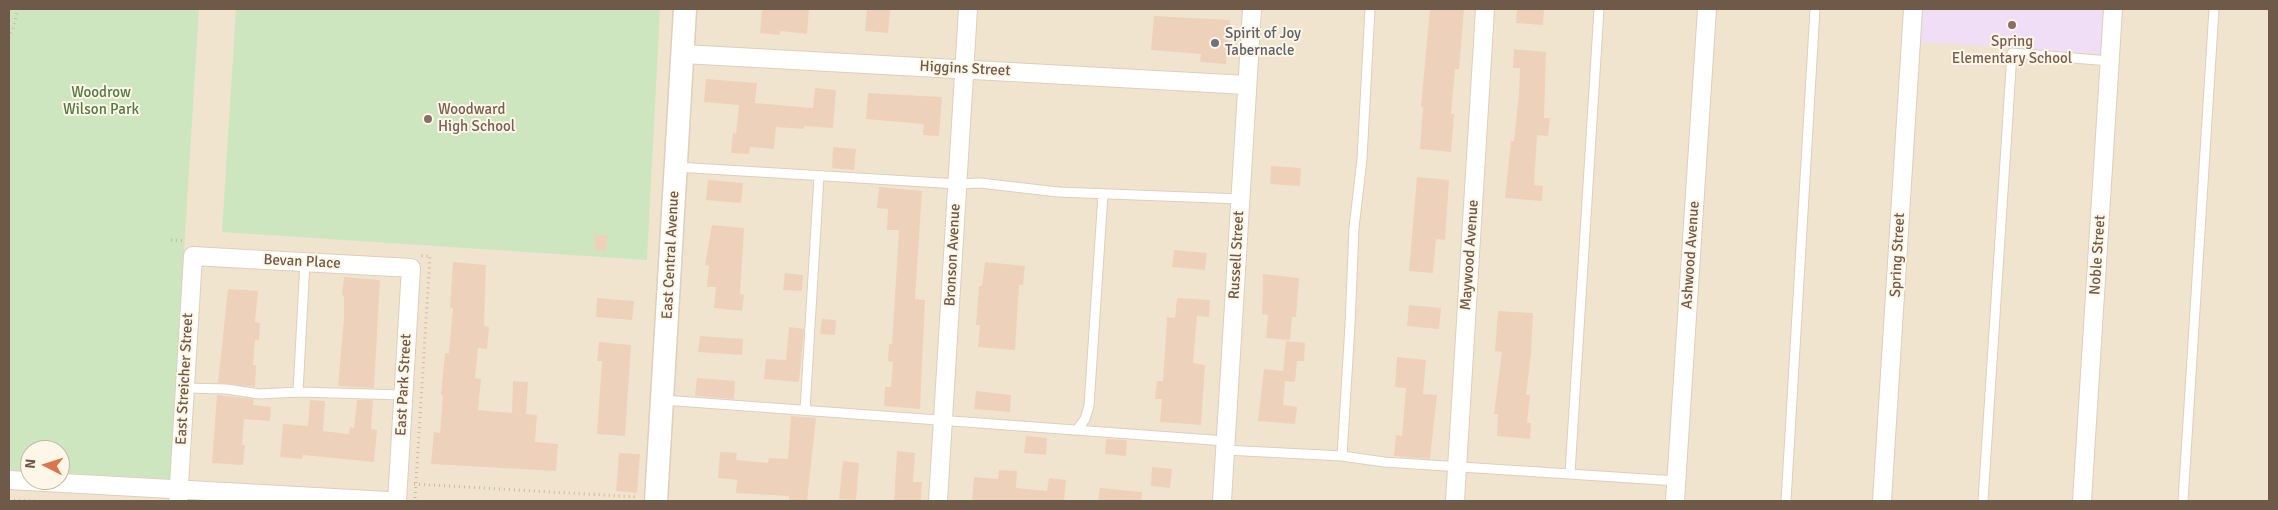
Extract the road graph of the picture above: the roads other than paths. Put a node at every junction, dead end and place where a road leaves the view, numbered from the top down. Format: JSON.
{"nodes":[{"id":1,"x":685,"y":9,"type":"edge"},
{"id":2,"x":968,"y":9,"type":"edge"},
{"id":3,"x":1252,"y":9,"type":"edge"},
{"id":4,"x":1370,"y":9,"type":"edge"},
{"id":5,"x":1486,"y":9,"type":"edge"},
{"id":6,"x":1600,"y":9,"type":"edge"},
{"id":7,"x":1707,"y":9,"type":"edge"},
{"id":8,"x":1815,"y":9,"type":"edge"},
{"id":9,"x":1913,"y":9,"type":"edge"},
{"id":10,"x":2114,"y":9,"type":"edge"},
{"id":11,"x":2214,"y":9,"type":"edge"},
{"id":12,"x":682,"y":54,"type":"junction"},
{"id":13,"x":2110,"y":61,"type":"junction"},
{"id":14,"x":964,"y":70,"type":"junction"},
{"id":15,"x":1247,"y":85,"type":"junction"},
{"id":16,"x":676,"y":167,"type":"junction"},
{"id":17,"x":820,"y":176,"type":"junction"},
{"id":18,"x":958,"y":184,"type":"junction"},
{"id":19,"x":1103,"y":194,"type":"junction"},
{"id":20,"x":1240,"y":198,"type":"junction"},
{"id":21,"x":192,"y":249,"type":"joint"},
{"id":22,"x":305,"y":262,"type":"junction"},
{"id":23,"x":411,"y":262,"type":"joint"},
{"id":24,"x":185,"y":388,"type":"junction"},
{"id":25,"x":298,"y":392,"type":"junction"},
{"id":26,"x":404,"y":395,"type":"junction"},
{"id":27,"x":663,"y":400,"type":"junction"},
{"id":28,"x":805,"y":410,"type":"junction"},
{"id":29,"x":944,"y":420,"type":"junction"},
{"id":30,"x":1077,"y":430,"type":"junction"},
{"id":31,"x":1226,"y":446,"type":"junction"},
{"id":32,"x":1342,"y":456,"type":"junction"},
{"id":33,"x":1457,"y":466,"type":"junction"},
{"id":34,"x":1570,"y":473,"type":"junction"},
{"id":35,"x":9,"y":480,"type":"edge"},
{"id":36,"x":1677,"y":481,"type":"junction"},
{"id":37,"x":178,"y":495,"type":"edge"},
{"id":38,"x":388,"y":501,"type":"edge"},
{"id":39,"x":398,"y":501,"type":"edge"},
{"id":40,"x":656,"y":501,"type":"edge"},
{"id":41,"x":938,"y":501,"type":"edge"},
{"id":42,"x":1222,"y":501,"type":"edge"},
{"id":43,"x":1455,"y":501,"type":"edge"},
{"id":44,"x":1675,"y":501,"type":"edge"},
{"id":45,"x":1786,"y":501,"type":"edge"},
{"id":46,"x":1882,"y":501,"type":"edge"},
{"id":47,"x":1983,"y":501,"type":"edge"},
{"id":48,"x":2082,"y":501,"type":"edge"},
{"id":49,"x":2183,"y":501,"type":"edge"}],
"edges":[{"from":1,"to":12,"type":"street","name":"East Central Avenue"},
{"from":2,"to":14,"type":"street","name":"Bronson Avenue"},
{"from":3,"to":15,"type":"street","name":"Russell Street"},
{"from":4,"to":32,"type":"lane"},
{"from":5,"to":33,"type":"street","name":"Maywood Avenue"},
{"from":6,"to":34,"type":"lane"},
{"from":7,"to":36,"type":"street","name":"Ashwood Avenue"},
{"from":8,"to":45,"type":"lane"},
{"from":9,"to":46,"type":"street","name":"Spring Street"},
{"from":10,"to":13,"type":"street","name":"Noble Street"},
{"from":11,"to":49,"type":"lane"},
{"from":12,"to":14,"type":"street","name":"Higgins Street"},
{"from":12,"to":16,"type":"street","name":"East Central Avenue"},
{"from":13,"to":47,"type":"lane"},
{"from":13,"to":48,"type":"street","name":"Noble Street"},
{"from":14,"to":15,"type":"street","name":"Higgins Street"},
{"from":14,"to":18,"type":"street","name":"Bronson Avenue"},
{"from":15,"to":20,"type":"street","name":"Russell Street"},
{"from":16,"to":17,"type":"lane"},
{"from":16,"to":27,"type":"street","name":"East Central Avenue"},
{"from":17,"to":18,"type":"lane"},
{"from":17,"to":28,"type":"lane"},
{"from":18,"to":19,"type":"lane"},
{"from":18,"to":29,"type":"street","name":"Bronson Avenue"},
{"from":19,"to":20,"type":"lane"},
{"from":19,"to":30,"type":"lane"},
{"from":20,"to":31,"type":"street","name":"Russell Street"},
{"from":21,"to":22,"type":"street","name":"Bevan Place"},
{"from":21,"to":24,"type":"street","name":"East Streicher Street"},
{"from":22,"to":23,"type":"street","name":"Bevan Place"},
{"from":22,"to":25,"type":"lane"},
{"from":23,"to":26,"type":"street","name":"East Park Street"},
{"from":24,"to":25,"type":"lane"},
{"from":24,"to":37,"type":"street","name":"East Streicher Street"},
{"from":25,"to":26,"type":"lane"},
{"from":26,"to":39,"type":"street","name":"East Park Street"},
{"from":27,"to":28,"type":"lane"},
{"from":27,"to":40,"type":"street","name":"East Central Avenue"},
{"from":28,"to":29,"type":"lane"},
{"from":29,"to":30,"type":"lane"},
{"from":29,"to":41,"type":"street","name":"Bronson Avenue"},
{"from":30,"to":31,"type":"lane"},
{"from":31,"to":32,"type":"lane"},
{"from":31,"to":42,"type":"street","name":"Russell Street"},
{"from":32,"to":33,"type":"lane"},
{"from":33,"to":34,"type":"lane"},
{"from":33,"to":43,"type":"street","name":"Maywood Avenue"},
{"from":34,"to":36,"type":"lane"},
{"from":35,"to":37,"type":"street"},
{"from":36,"to":44,"type":"street","name":"Ashwood Avenue"},
{"from":37,"to":38,"type":"street"}]}
